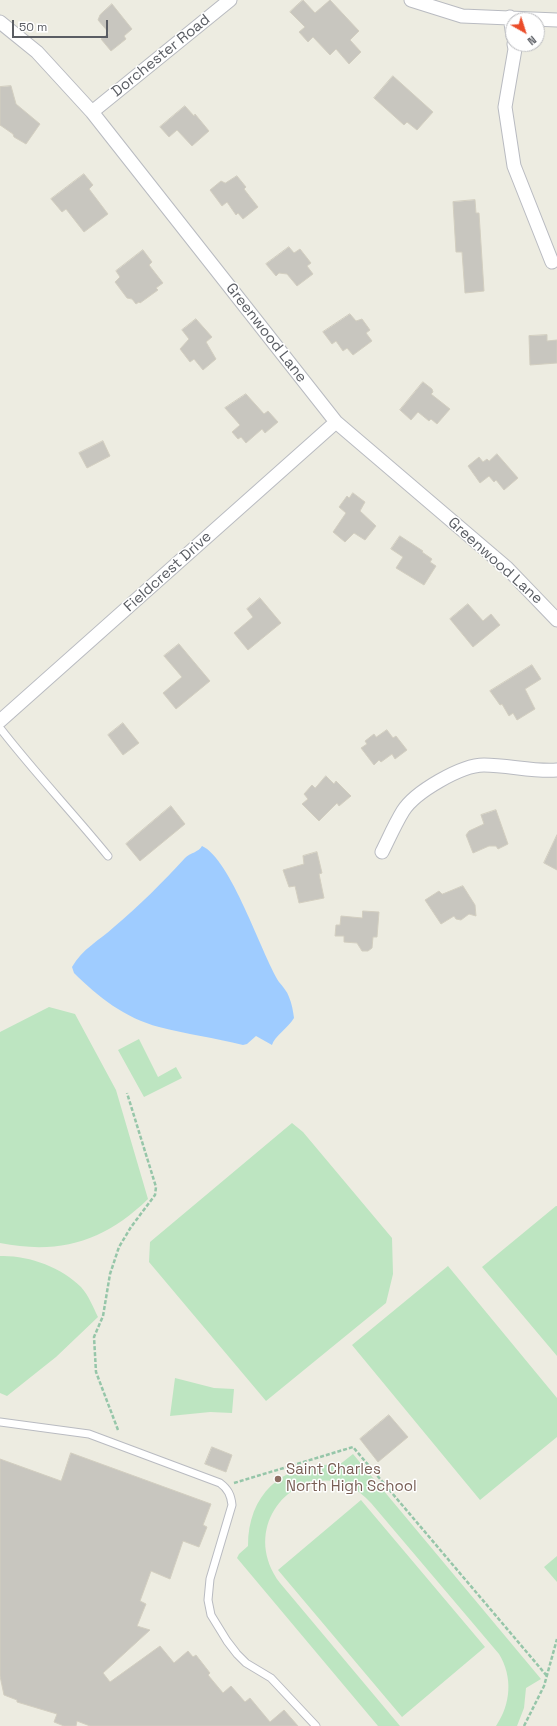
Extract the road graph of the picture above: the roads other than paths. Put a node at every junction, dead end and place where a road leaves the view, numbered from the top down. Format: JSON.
{"nodes":[{"id":1,"x":230,"y":0,"type":"edge"},
{"id":2,"x":411,"y":0,"type":"edge"},
{"id":3,"x":505,"y":17,"type":"edge"},
{"id":4,"x":545,"y":19,"type":"edge"},
{"id":5,"x":557,"y":20,"type":"edge"},
{"id":6,"x":0,"y":22,"type":"edge"},
{"id":7,"x":515,"y":52,"type":"edge"},
{"id":8,"x":92,"y":112,"type":"junction"},
{"id":9,"x":552,"y":262,"type":"dead end"},
{"id":10,"x":336,"y":422,"type":"junction"},
{"id":11,"x":557,"y":620,"type":"edge"},
{"id":12,"x":0,"y":721,"type":"edge"},
{"id":13,"x":0,"y":728,"type":"edge"},
{"id":14,"x":557,"y":770,"type":"edge"},
{"id":15,"x":382,"y":852,"type":"dead end"},
{"id":16,"x":108,"y":856,"type":"dead end"},
{"id":17,"x":0,"y":1422,"type":"edge"},
{"id":18,"x":316,"y":1726,"type":"edge"}],
"edges":[{"from":1,"to":8,"type":"street","name":"Dorchester Road"},
{"from":2,"to":3,"type":"street"},
{"from":4,"to":5,"type":"street"},
{"from":6,"to":8,"type":"street","name":"Greenwood Lane"},
{"from":7,"to":9,"type":"street"},
{"from":8,"to":10,"type":"street","name":"Greenwood Lane"},
{"from":10,"to":11,"type":"street","name":"Greenwood Lane"},
{"from":10,"to":12,"type":"street","name":"Fieldcrest Drive"},
{"from":13,"to":16,"type":"lane"},
{"from":14,"to":15,"type":"street"},
{"from":17,"to":18,"type":"lane"}]}
